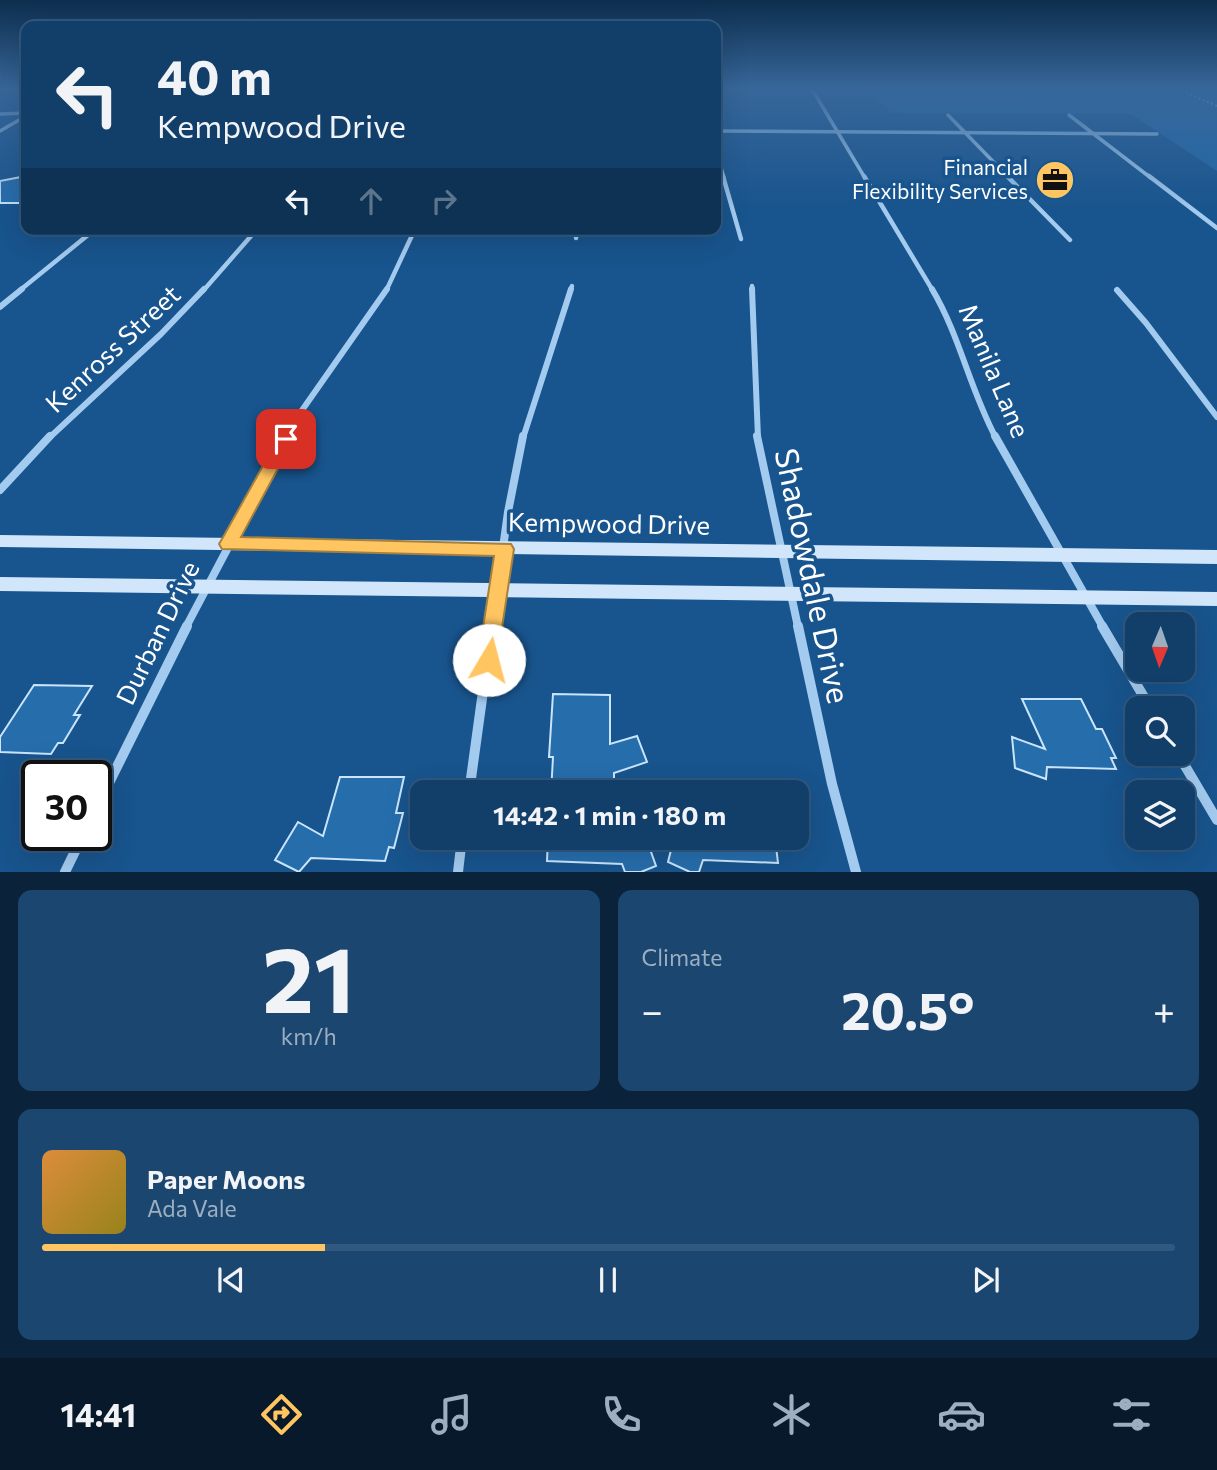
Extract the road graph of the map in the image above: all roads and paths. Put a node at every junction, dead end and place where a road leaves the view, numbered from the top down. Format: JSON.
{"nodes":[{"id":1,"x":962,"y":130,"type":"edge"},
{"id":2,"x":1088,"y":130,"type":"edge"},
{"id":3,"x":721,"y":131,"type":"edge"},
{"id":4,"x":837,"y":131,"type":"junction"},
{"id":5,"x":964,"y":132,"type":"junction"},
{"id":6,"x":1092,"y":133,"type":"junction"},
{"id":7,"x":1157,"y":134,"type":"dead end"},
{"id":8,"x":721,"y":168,"type":"edge"},
{"id":9,"x":1217,"y":228,"type":"edge"},
{"id":10,"x":87,"y":235,"type":"edge"},
{"id":11,"x":412,"y":235,"type":"edge"},
{"id":12,"x":576,"y":235,"type":"edge"},
{"id":13,"x":251,"y":236,"type":"dead end"},
{"id":14,"x":576,"y":238,"type":"dead end"},
{"id":15,"x":741,"y":239,"type":"dead end"},
{"id":16,"x":1070,"y":240,"type":"dead end"},
{"id":17,"x":572,"y":286,"type":"dead end"},
{"id":18,"x":752,"y":286,"type":"dead end"},
{"id":19,"x":1117,"y":290,"type":"dead end"},
{"id":20,"x":0,"y":307,"type":"edge"},
{"id":21,"x":1217,"y":417,"type":"edge"},
{"id":22,"x":0,"y":490,"type":"edge"},
{"id":23,"x":0,"y":541,"type":"edge"},
{"id":24,"x":228,"y":544,"type":"junction"},
{"id":25,"x":505,"y":549,"type":"junction"},
{"id":26,"x":784,"y":553,"type":"junction"},
{"id":27,"x":1060,"y":554,"type":"junction"},
{"id":28,"x":1217,"y":557,"type":"edge"},
{"id":29,"x":0,"y":584,"type":"edge"},
{"id":30,"x":208,"y":585,"type":"junction"},
{"id":31,"x":499,"y":589,"type":"junction"},
{"id":32,"x":789,"y":595,"type":"junction"},
{"id":33,"x":1086,"y":598,"type":"junction"},
{"id":34,"x":1217,"y":599,"type":"edge"},
{"id":35,"x":1143,"y":696,"type":"edge"},
{"id":36,"x":1185,"y":766,"type":"edge"},
{"id":37,"x":112,"y":776,"type":"edge"},
{"id":38,"x":471,"y":780,"type":"edge"},
{"id":39,"x":1217,"y":820,"type":"edge"},
{"id":40,"x":461,"y":850,"type":"edge"},
{"id":41,"x":75,"y":851,"type":"edge"},
{"id":42,"x":65,"y":872,"type":"edge"},
{"id":43,"x":458,"y":872,"type":"edge"},
{"id":44,"x":856,"y":872,"type":"edge"}],
"edges":[{"from":1,"to":5,"type":"street"},
{"from":2,"to":6,"type":"street"},
{"from":3,"to":4,"type":"street"},
{"from":4,"to":5,"type":"street"},
{"from":4,"to":27,"type":"street","name":"Manila Lane"},
{"from":5,"to":6,"type":"street"},
{"from":5,"to":16,"type":"street"},
{"from":6,"to":7,"type":"street"},
{"from":6,"to":9,"type":"street"},
{"from":8,"to":15,"type":"street"},
{"from":10,"to":20,"type":"street"},
{"from":11,"to":24,"type":"street","name":"Durban Drive"},
{"from":12,"to":14,"type":"street"},
{"from":13,"to":22,"type":"street","name":"Kenross Street"},
{"from":17,"to":25,"type":"street"},
{"from":18,"to":26,"type":"street","name":"Shadowdale Drive"},
{"from":19,"to":21,"type":"street"},
{"from":23,"to":24,"type":"main road","name":"Kempwood Drive"},
{"from":24,"to":25,"type":"main road","name":"Kempwood Drive"},
{"from":24,"to":30,"type":"street","name":"Durban Drive"},
{"from":25,"to":26,"type":"main road","name":"Kempwood Drive"},
{"from":25,"to":31,"type":"street"},
{"from":26,"to":27,"type":"main road","name":"Kempwood Drive"},
{"from":26,"to":32,"type":"street","name":"Shadowdale Drive"},
{"from":27,"to":28,"type":"main road","name":"Kempwood Drive"},
{"from":27,"to":33,"type":"street","name":"Manila Lane"},
{"from":29,"to":30,"type":"main road"},
{"from":30,"to":31,"type":"main road"},
{"from":30,"to":37,"type":"street","name":"Durban Drive"},
{"from":31,"to":32,"type":"main road"},
{"from":31,"to":38,"type":"street"},
{"from":32,"to":33,"type":"main road"},
{"from":32,"to":44,"type":"street","name":"Shadowdale Drive"},
{"from":33,"to":34,"type":"main road"},
{"from":33,"to":35,"type":"street","name":"Manila Lane"},
{"from":36,"to":39,"type":"street"},
{"from":40,"to":43,"type":"street"},
{"from":41,"to":42,"type":"street"}]}
